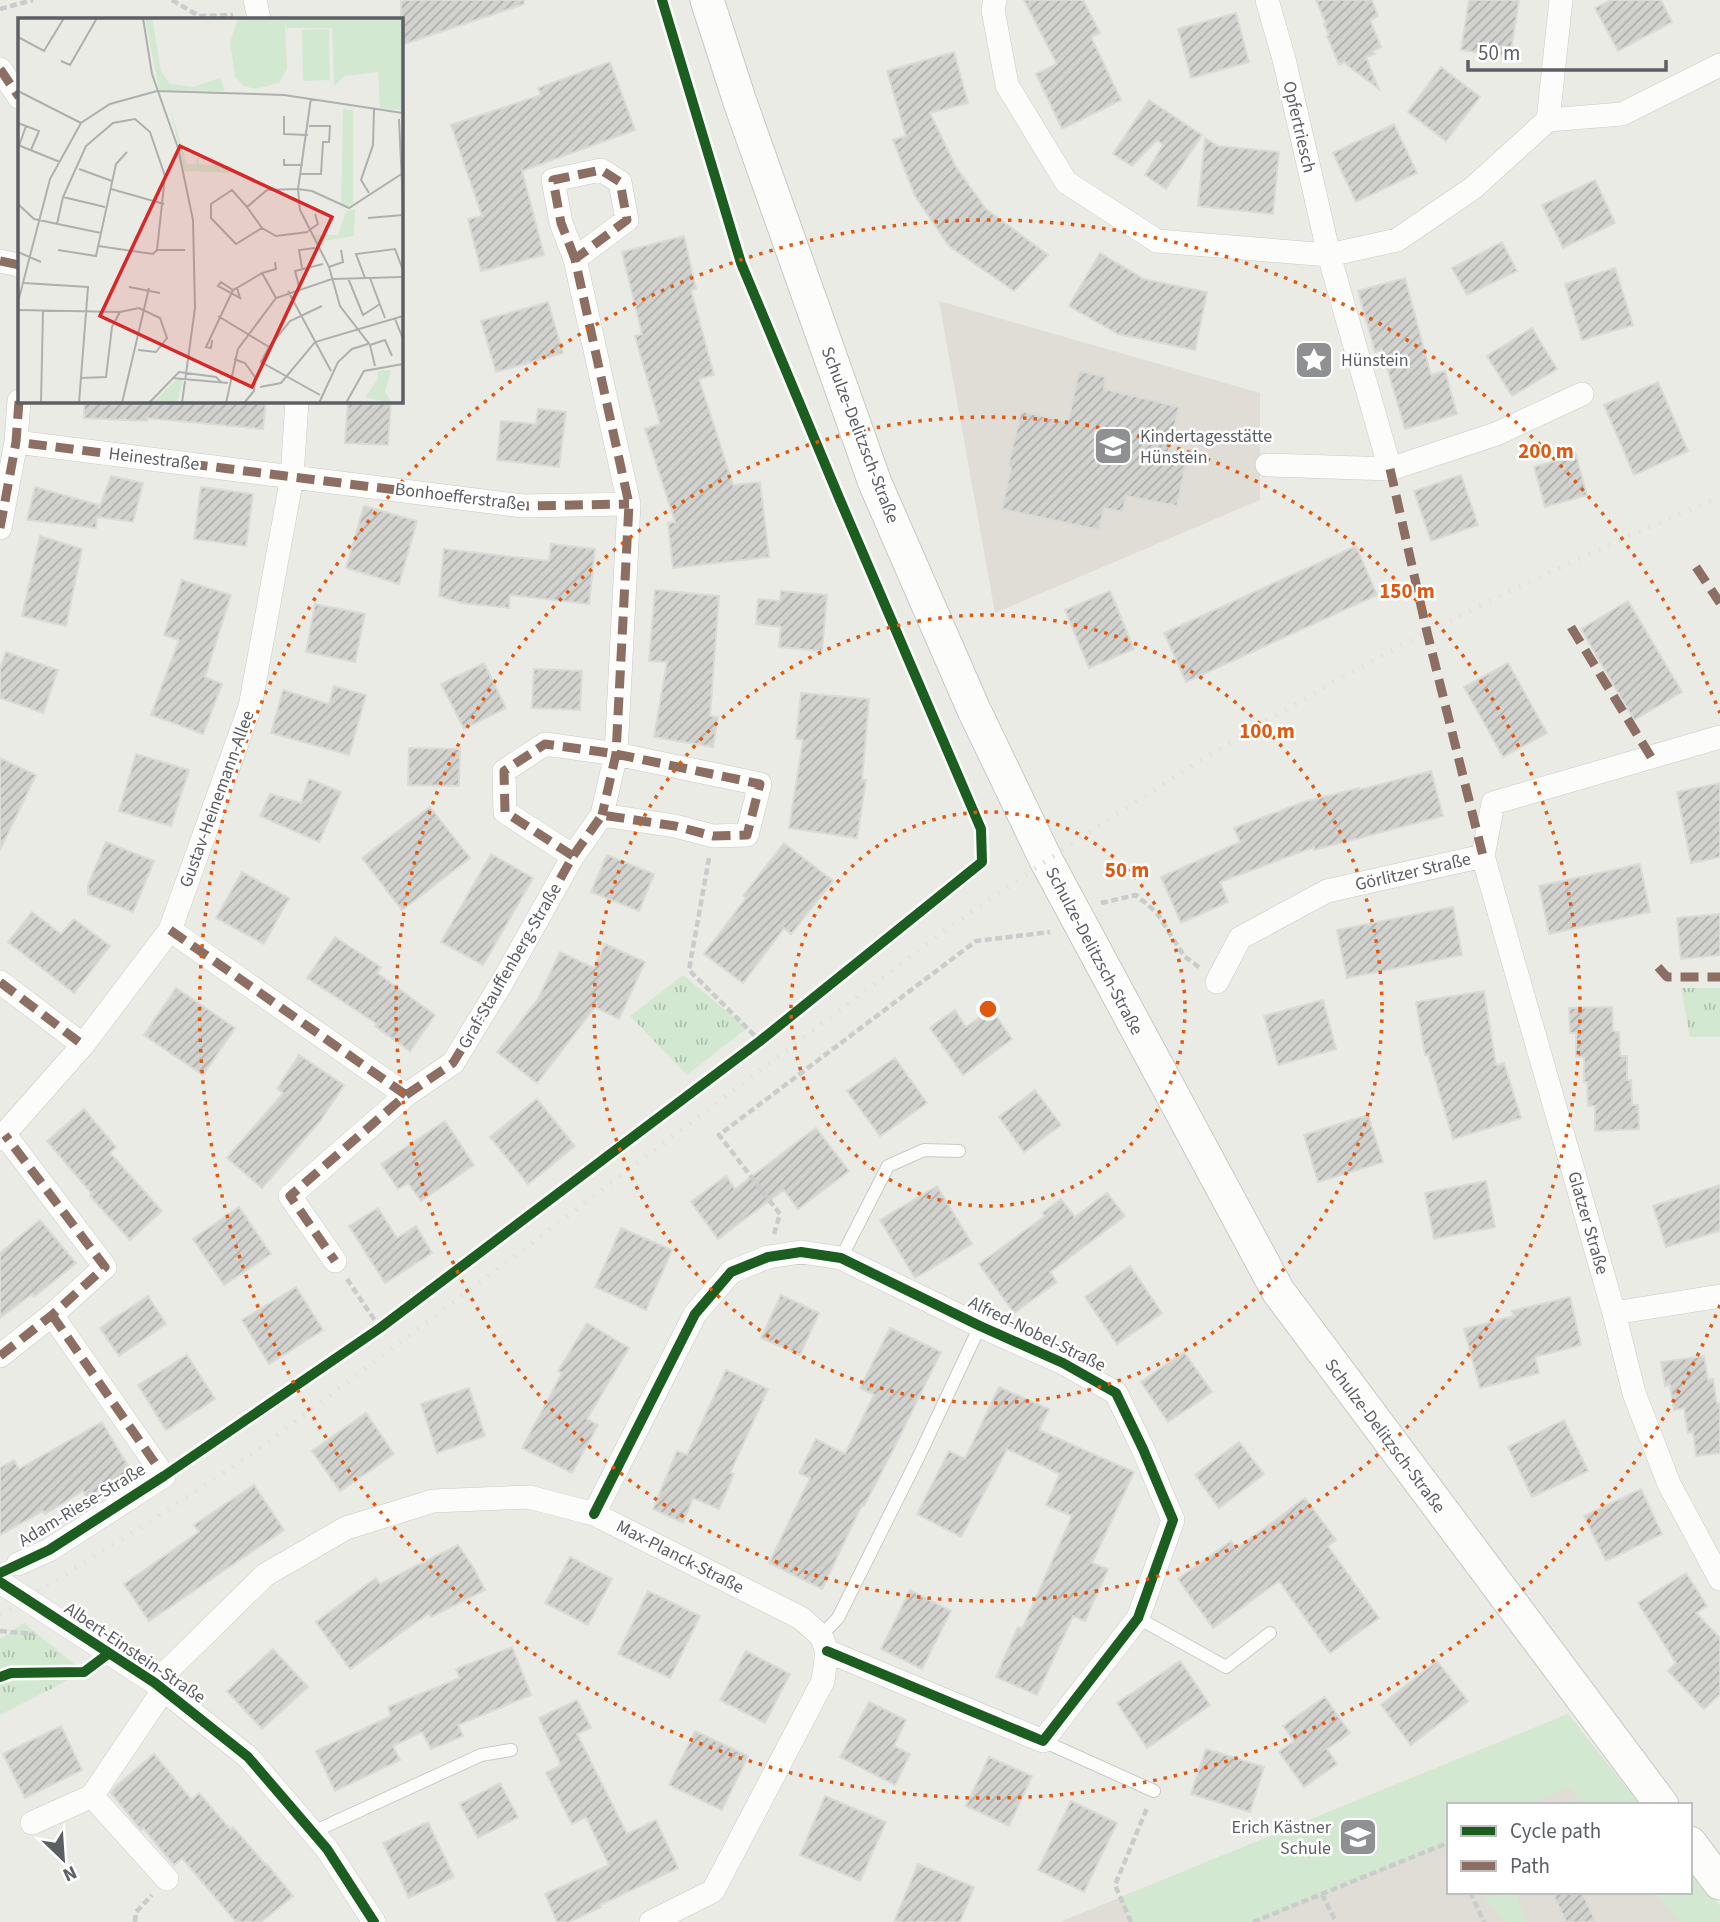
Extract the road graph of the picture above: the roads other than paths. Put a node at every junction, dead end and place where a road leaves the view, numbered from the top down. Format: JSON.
{"nodes":[{"id":1,"x":707,"y":0,"type":"edge"},
{"id":2,"x":995,"y":0,"type":"edge"},
{"id":3,"x":1266,"y":0,"type":"edge"},
{"id":4,"x":1561,"y":0,"type":"edge"},
{"id":5,"x":1720,"y":65,"type":"edge"},
{"id":6,"x":0,"y":69,"type":"edge"},
{"id":7,"x":18,"y":96,"type":"edge"},
{"id":8,"x":1548,"y":120,"type":"junction"},
{"id":9,"x":1329,"y":255,"type":"junction"},
{"id":10,"x":575,"y":259,"type":"dead end"},
{"id":11,"x":0,"y":261,"type":"edge"},
{"id":12,"x":18,"y":265,"type":"edge"},
{"id":13,"x":1582,"y":394,"type":"dead end"},
{"id":14,"x":19,"y":402,"type":"edge"},
{"id":15,"x":297,"y":402,"type":"edge"},
{"id":16,"x":16,"y":442,"type":"junction"},
{"id":17,"x":1267,"y":465,"type":"dead end"},
{"id":18,"x":1390,"y":469,"type":"junction"},
{"id":19,"x":292,"y":477,"type":"junction"},
{"id":20,"x":629,"y":504,"type":"junction"},
{"id":21,"x":0,"y":528,"type":"edge"},
{"id":22,"x":1720,"y":737,"type":"edge"},
{"id":23,"x":616,"y":754,"type":"junction"},
{"id":24,"x":602,"y":815,"type":"junction"},
{"id":25,"x":573,"y":856,"type":"junction"},
{"id":26,"x":1483,"y":856,"type":"junction"},
{"id":27,"x":170,"y":930,"type":"junction"},
{"id":28,"x":0,"y":982,"type":"edge"},
{"id":29,"x":1217,"y":982,"type":"road end"},
{"id":30,"x":83,"y":1045,"type":"junction"},
{"id":31,"x":406,"y":1095,"type":"junction"},
{"id":32,"x":2,"y":1137,"type":"edge"},
{"id":33,"x":959,"y":1151,"type":"dead end"},
{"id":34,"x":841,"y":1258,"type":"junction"},
{"id":35,"x":335,"y":1261,"type":"road end"},
{"id":36,"x":1720,"y":1296,"type":"edge"},
{"id":37,"x":1614,"y":1312,"type":"junction"},
{"id":38,"x":52,"y":1315,"type":"junction"},
{"id":39,"x":980,"y":1325,"type":"junction"},
{"id":40,"x":0,"y":1356,"type":"edge"},
{"id":41,"x":594,"y":1514,"type":"junction"},
{"id":42,"x":18,"y":1564,"type":"dead end"},
{"id":43,"x":1720,"y":1578,"type":"edge"},
{"id":44,"x":0,"y":1582,"type":"edge"},
{"id":45,"x":1138,"y":1618,"type":"junction"},
{"id":46,"x":1270,"y":1633,"type":"dead end"},
{"id":47,"x":824,"y":1643,"type":"junction"},
{"id":48,"x":159,"y":1686,"type":"junction"},
{"id":49,"x":1043,"y":1741,"type":"junction"},
{"id":50,"x":511,"y":1750,"type":"dead end"},
{"id":51,"x":1154,"y":1791,"type":"road end"},
{"id":52,"x":92,"y":1796,"type":"junction"},
{"id":53,"x":1661,"y":1803,"type":"edge"},
{"id":54,"x":32,"y":1823,"type":"dead end"},
{"id":55,"x":313,"y":1832,"type":"junction"},
{"id":56,"x":1692,"y":1846,"type":"edge"},
{"id":57,"x":167,"y":1879,"type":"road end"},
{"id":58,"x":1720,"y":1883,"type":"edge"},
{"id":59,"x":374,"y":1922,"type":"edge"},
{"id":60,"x":651,"y":1922,"type":"edge"}],
"edges":[{"from":1,"to":53,"type":"main road","name":"Schulze-Delitzsch-Straße"},
{"from":2,"to":9,"type":"street"},
{"from":3,"to":9,"type":"street","name":"Opfertriesch"},
{"from":4,"to":8,"type":"street"},
{"from":5,"to":8,"type":"street"},
{"from":6,"to":7,"type":"street"},
{"from":8,"to":9,"type":"street"},
{"from":9,"to":18,"type":"street","name":"Opfertriesch"},
{"from":10,"to":20,"type":"street"},
{"from":11,"to":12,"type":"street"},
{"from":13,"to":18,"type":"street"},
{"from":14,"to":16,"type":"street"},
{"from":15,"to":19,"type":"street","name":"Gustav-Heinemann-Allee"},
{"from":16,"to":19,"type":"street","name":"Heinestraße"},
{"from":16,"to":21,"type":"street"},
{"from":17,"to":18,"type":"street"},
{"from":19,"to":20,"type":"street","name":"Bonhoefferstraße"},
{"from":19,"to":27,"type":"street","name":"Gustav-Heinemann-Allee"},
{"from":20,"to":23,"type":"street"},
{"from":22,"to":26,"type":"street","name":"Görlitzer Straße"},
{"from":23,"to":24,"type":"street"},
{"from":23,"to":24,"type":"street"},
{"from":23,"to":25,"type":"street"},
{"from":24,"to":25,"type":"street","name":"Graf-Stauffenberg-Straße"},
{"from":25,"to":31,"type":"street","name":"Graf-Stauffenberg-Straße"},
{"from":26,"to":29,"type":"street","name":"Görlitzer Straße"},
{"from":26,"to":37,"type":"street","name":"Glatzer Straße"},
{"from":27,"to":30,"type":"street","name":"Gustav-Heinemann-Allee"},
{"from":27,"to":31,"type":"street"},
{"from":28,"to":30,"type":"street"},
{"from":30,"to":32,"type":"street","name":"Gustav-Heinemann-Allee"},
{"from":31,"to":35,"type":"street","name":"Graf-Stauffenberg-Straße"},
{"from":32,"to":38,"type":"street"},
{"from":33,"to":34,"type":"lane"},
{"from":34,"to":39,"type":"street","name":"Alfred-Nobel-Straße"},
{"from":34,"to":41,"type":"street","name":"Alfred-Nobel-Straße"},
{"from":36,"to":37,"type":"street"},
{"from":37,"to":43,"type":"street","name":"Glatzer Straße"},
{"from":38,"to":40,"type":"street"},
{"from":38,"to":42,"type":"street","name":"Adam-Riese-Straße"},
{"from":39,"to":45,"type":"street","name":"Alfred-Nobel-Straße"},
{"from":39,"to":47,"type":"lane"},
{"from":41,"to":47,"type":"street","name":"Max-Planck-Straße"},
{"from":41,"to":48,"type":"street","name":"Max-Planck-Straße"},
{"from":44,"to":48,"type":"street","name":"Albert-Einstein-Straße"},
{"from":45,"to":46,"type":"lane"},
{"from":45,"to":49,"type":"street","name":"Alfred-Nobel-Straße"},
{"from":47,"to":49,"type":"street"},
{"from":47,"to":60,"type":"street"},
{"from":48,"to":52,"type":"street","name":"Albert-Einstein-Straße"},
{"from":48,"to":55,"type":"street","name":"Albert-Einstein-Straße"},
{"from":49,"to":51,"type":"lane"},
{"from":50,"to":55,"type":"lane"},
{"from":52,"to":54,"type":"street"},
{"from":52,"to":57,"type":"street"},
{"from":55,"to":59,"type":"street","name":"Albert-Einstein-Straße"},
{"from":56,"to":58,"type":"main road"}]}
